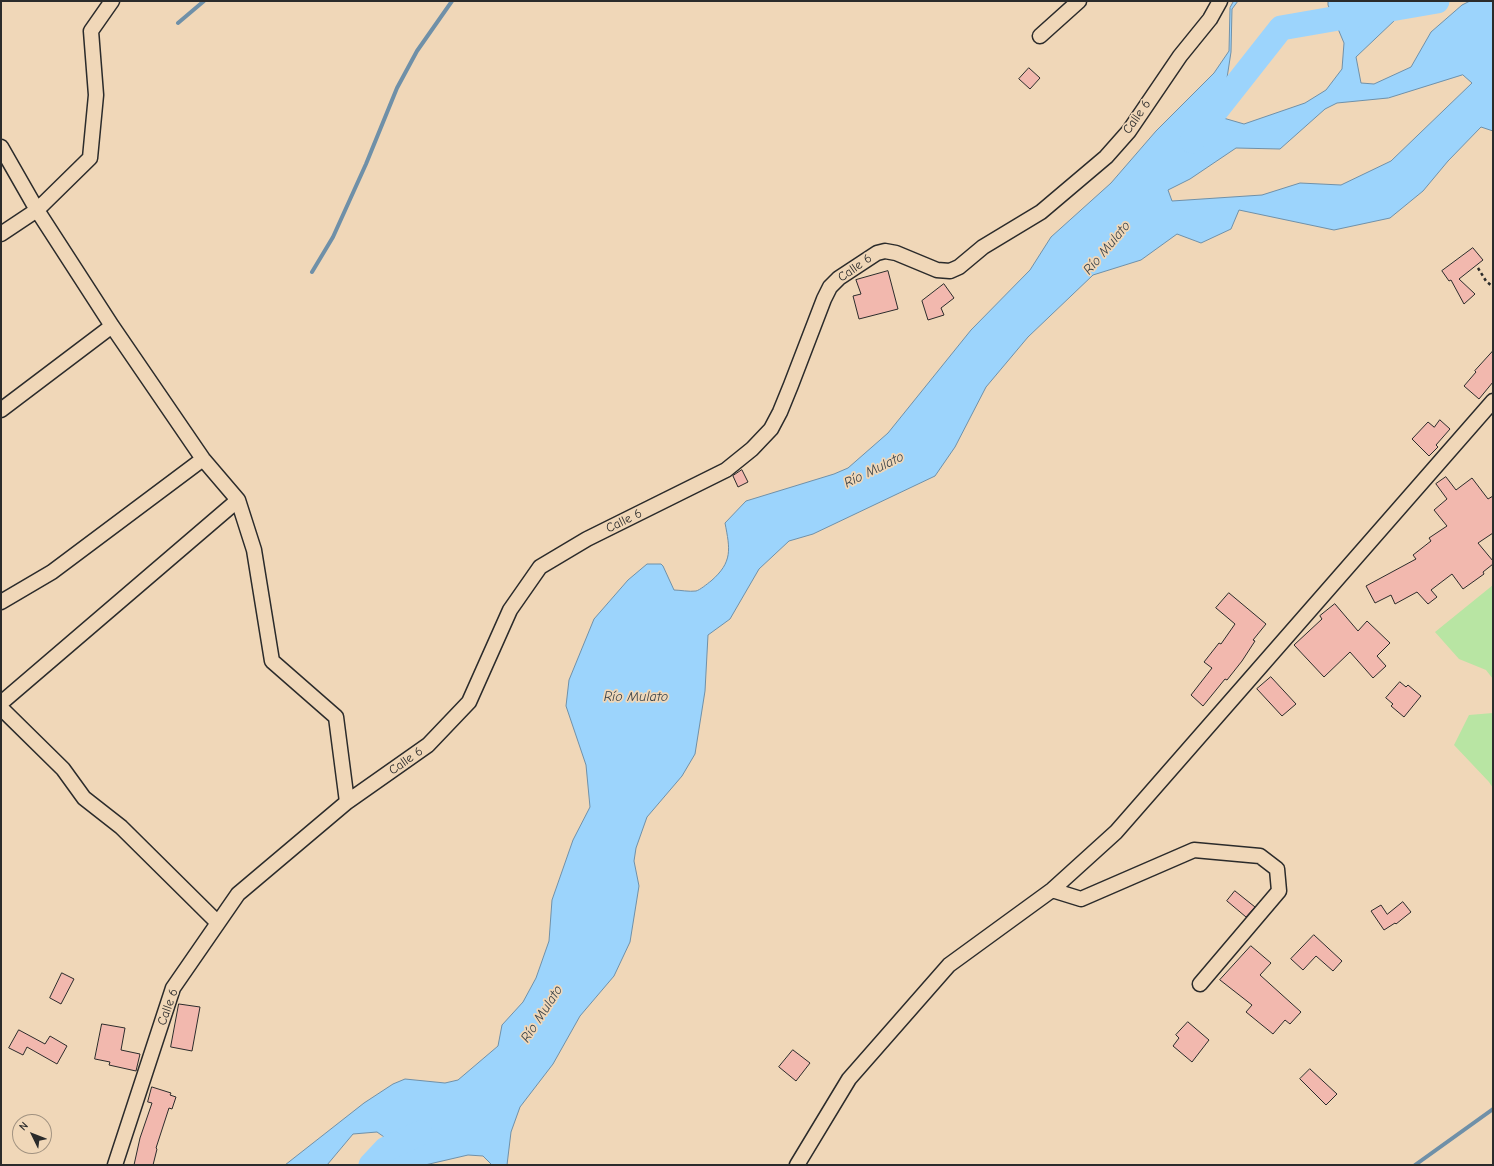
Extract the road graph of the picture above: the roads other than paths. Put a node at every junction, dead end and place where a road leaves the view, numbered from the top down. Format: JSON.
{"nodes":[{"id":1,"x":112,"y":1,"type":"edge"},
{"id":2,"x":1079,"y":1,"type":"edge"},
{"id":3,"x":1220,"y":1,"type":"edge"},
{"id":4,"x":1040,"y":36,"type":"dead end"},
{"id":5,"x":1,"y":147,"type":"edge"},
{"id":6,"x":37,"y":210,"type":"junction"},
{"id":7,"x":1,"y":234,"type":"edge"},
{"id":8,"x":112,"y":326,"type":"junction"},
{"id":9,"x":1493,"y":401,"type":"edge"},
{"id":10,"x":1,"y":410,"type":"edge"},
{"id":11,"x":203,"y":459,"type":"junction"},
{"id":12,"x":238,"y":500,"type":"junction"},
{"id":13,"x":1,"y":602,"type":"edge"},
{"id":14,"x":1,"y":703,"type":"edge"},
{"id":15,"x":1,"y":708,"type":"edge"},
{"id":16,"x":347,"y":802,"type":"junction"},
{"id":17,"x":1052,"y":890,"type":"junction"},
{"id":18,"x":218,"y":923,"type":"junction"},
{"id":19,"x":1200,"y":984,"type":"dead end"},
{"id":20,"x":115,"y":1165,"type":"edge"},
{"id":21,"x":797,"y":1165,"type":"edge"}],
"edges":[{"from":1,"to":6,"type":"street"},
{"from":2,"to":4,"type":"street"},
{"from":3,"to":16,"type":"street","name":"Calle 6"},
{"from":5,"to":6,"type":"street"},
{"from":6,"to":7,"type":"street"},
{"from":6,"to":8,"type":"street"},
{"from":8,"to":10,"type":"street"},
{"from":8,"to":11,"type":"street"},
{"from":9,"to":17,"type":"street"},
{"from":11,"to":12,"type":"street"},
{"from":11,"to":13,"type":"street"},
{"from":12,"to":14,"type":"street"},
{"from":12,"to":16,"type":"street"},
{"from":15,"to":18,"type":"street"},
{"from":16,"to":18,"type":"street","name":"Calle 6"},
{"from":17,"to":19,"type":"street"},
{"from":17,"to":21,"type":"street"},
{"from":18,"to":20,"type":"street","name":"Calle 6"}]}
